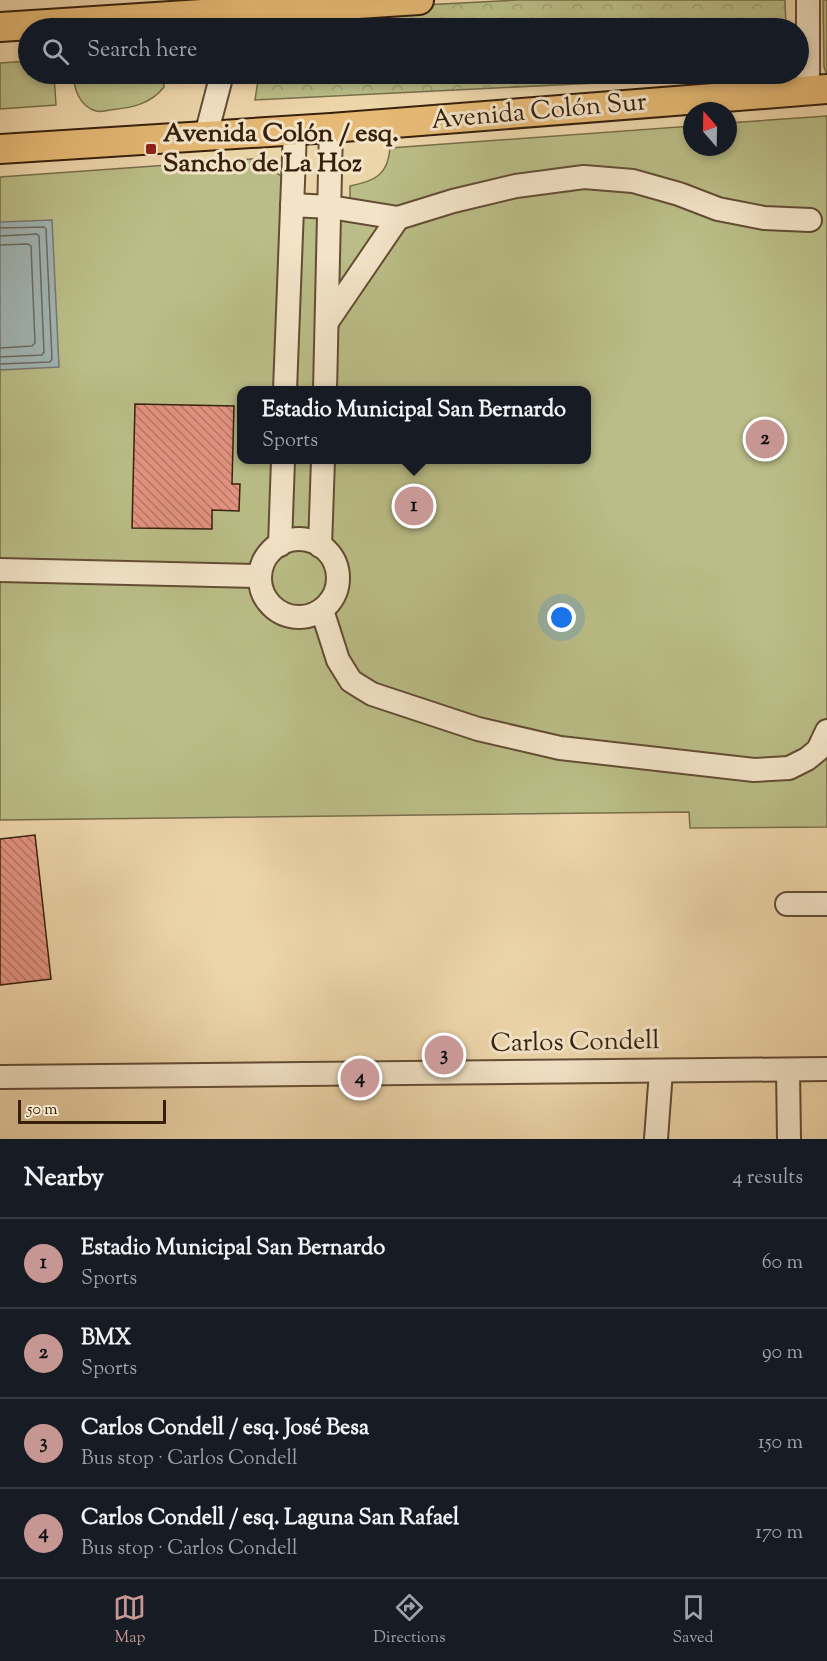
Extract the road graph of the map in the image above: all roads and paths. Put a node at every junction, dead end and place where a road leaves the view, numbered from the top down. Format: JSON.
{"nodes":[{"id":1,"x":419,"y":0,"type":"edge"},
{"id":2,"x":808,"y":0,"type":"edge"},
{"id":3,"x":239,"y":10,"type":"edge"},
{"id":4,"x":127,"y":18,"type":"edge"},
{"id":5,"x":18,"y":26,"type":"edge"},
{"id":6,"x":0,"y":27,"type":"edge"},
{"id":7,"x":219,"y":84,"type":"edge"},
{"id":8,"x":818,"y":90,"type":"edge"},
{"id":9,"x":331,"y":128,"type":"junction"},
{"id":10,"x":295,"y":130,"type":"junction"},
{"id":11,"x":206,"y":135,"type":"junction"},
{"id":12,"x":0,"y":149,"type":"edge"},
{"id":13,"x":292,"y":205,"type":"junction"},
{"id":14,"x":330,"y":207,"type":"junction"},
{"id":15,"x":398,"y":218,"type":"junction"},
{"id":16,"x":810,"y":220,"type":"dead end"},
{"id":17,"x":327,"y":322,"type":"junction"},
{"id":18,"x":285,"y":386,"type":"edge"},
{"id":19,"x":325,"y":386,"type":"edge"},
{"id":20,"x":283,"y":464,"type":"edge"},
{"id":21,"x":323,"y":464,"type":"edge"},
{"id":22,"x":280,"y":545,"type":"junction"},
{"id":23,"x":320,"y":546,"type":"junction"},
{"id":24,"x":0,"y":570,"type":"edge"},
{"id":25,"x":261,"y":576,"type":"junction"},
{"id":26,"x":322,"y":610,"type":"junction"},
{"id":27,"x":827,"y":731,"type":"edge"},
{"id":28,"x":787,"y":904,"type":"dead end"},
{"id":29,"x":827,"y":904,"type":"edge"},
{"id":30,"x":827,"y":1069,"type":"edge"},
{"id":31,"x":788,"y":1070,"type":"junction"},
{"id":32,"x":660,"y":1071,"type":"junction"},
{"id":33,"x":0,"y":1077,"type":"edge"},
{"id":34,"x":656,"y":1139,"type":"edge"},
{"id":35,"x":789,"y":1139,"type":"edge"}],
"edges":[{"from":1,"to":3,"type":"main road"},
{"from":2,"to":8,"type":"street"},
{"from":3,"to":4,"type":"main road"},
{"from":5,"to":6,"type":"main road"},
{"from":7,"to":11,"type":"street"},
{"from":8,"to":9,"type":"main road","name":"Avenida Colón Sur"},
{"from":9,"to":10,"type":"main road","name":"Avenida Colón Sur"},
{"from":9,"to":14,"type":"street"},
{"from":10,"to":11,"type":"main road","name":"Avenida Colón Sur"},
{"from":10,"to":13,"type":"street"},
{"from":11,"to":12,"type":"main road","name":"Avenida Colón Sur"},
{"from":13,"to":14,"type":"street"},
{"from":13,"to":18,"type":"street"},
{"from":14,"to":15,"type":"street"},
{"from":14,"to":17,"type":"street"},
{"from":15,"to":16,"type":"street"},
{"from":15,"to":17,"type":"street"},
{"from":17,"to":19,"type":"street"},
{"from":20,"to":22,"type":"street"},
{"from":21,"to":23,"type":"street"},
{"from":22,"to":23,"type":"street"},
{"from":22,"to":25,"type":"street"},
{"from":23,"to":26,"type":"street"},
{"from":24,"to":25,"type":"street"},
{"from":25,"to":26,"type":"street"},
{"from":26,"to":27,"type":"street"},
{"from":28,"to":29,"type":"street"},
{"from":30,"to":31,"type":"street","name":"Carlos Condell"},
{"from":31,"to":32,"type":"street","name":"Carlos Condell"},
{"from":31,"to":35,"type":"street"},
{"from":32,"to":33,"type":"street","name":"Carlos Condell"},
{"from":32,"to":34,"type":"street"}]}
